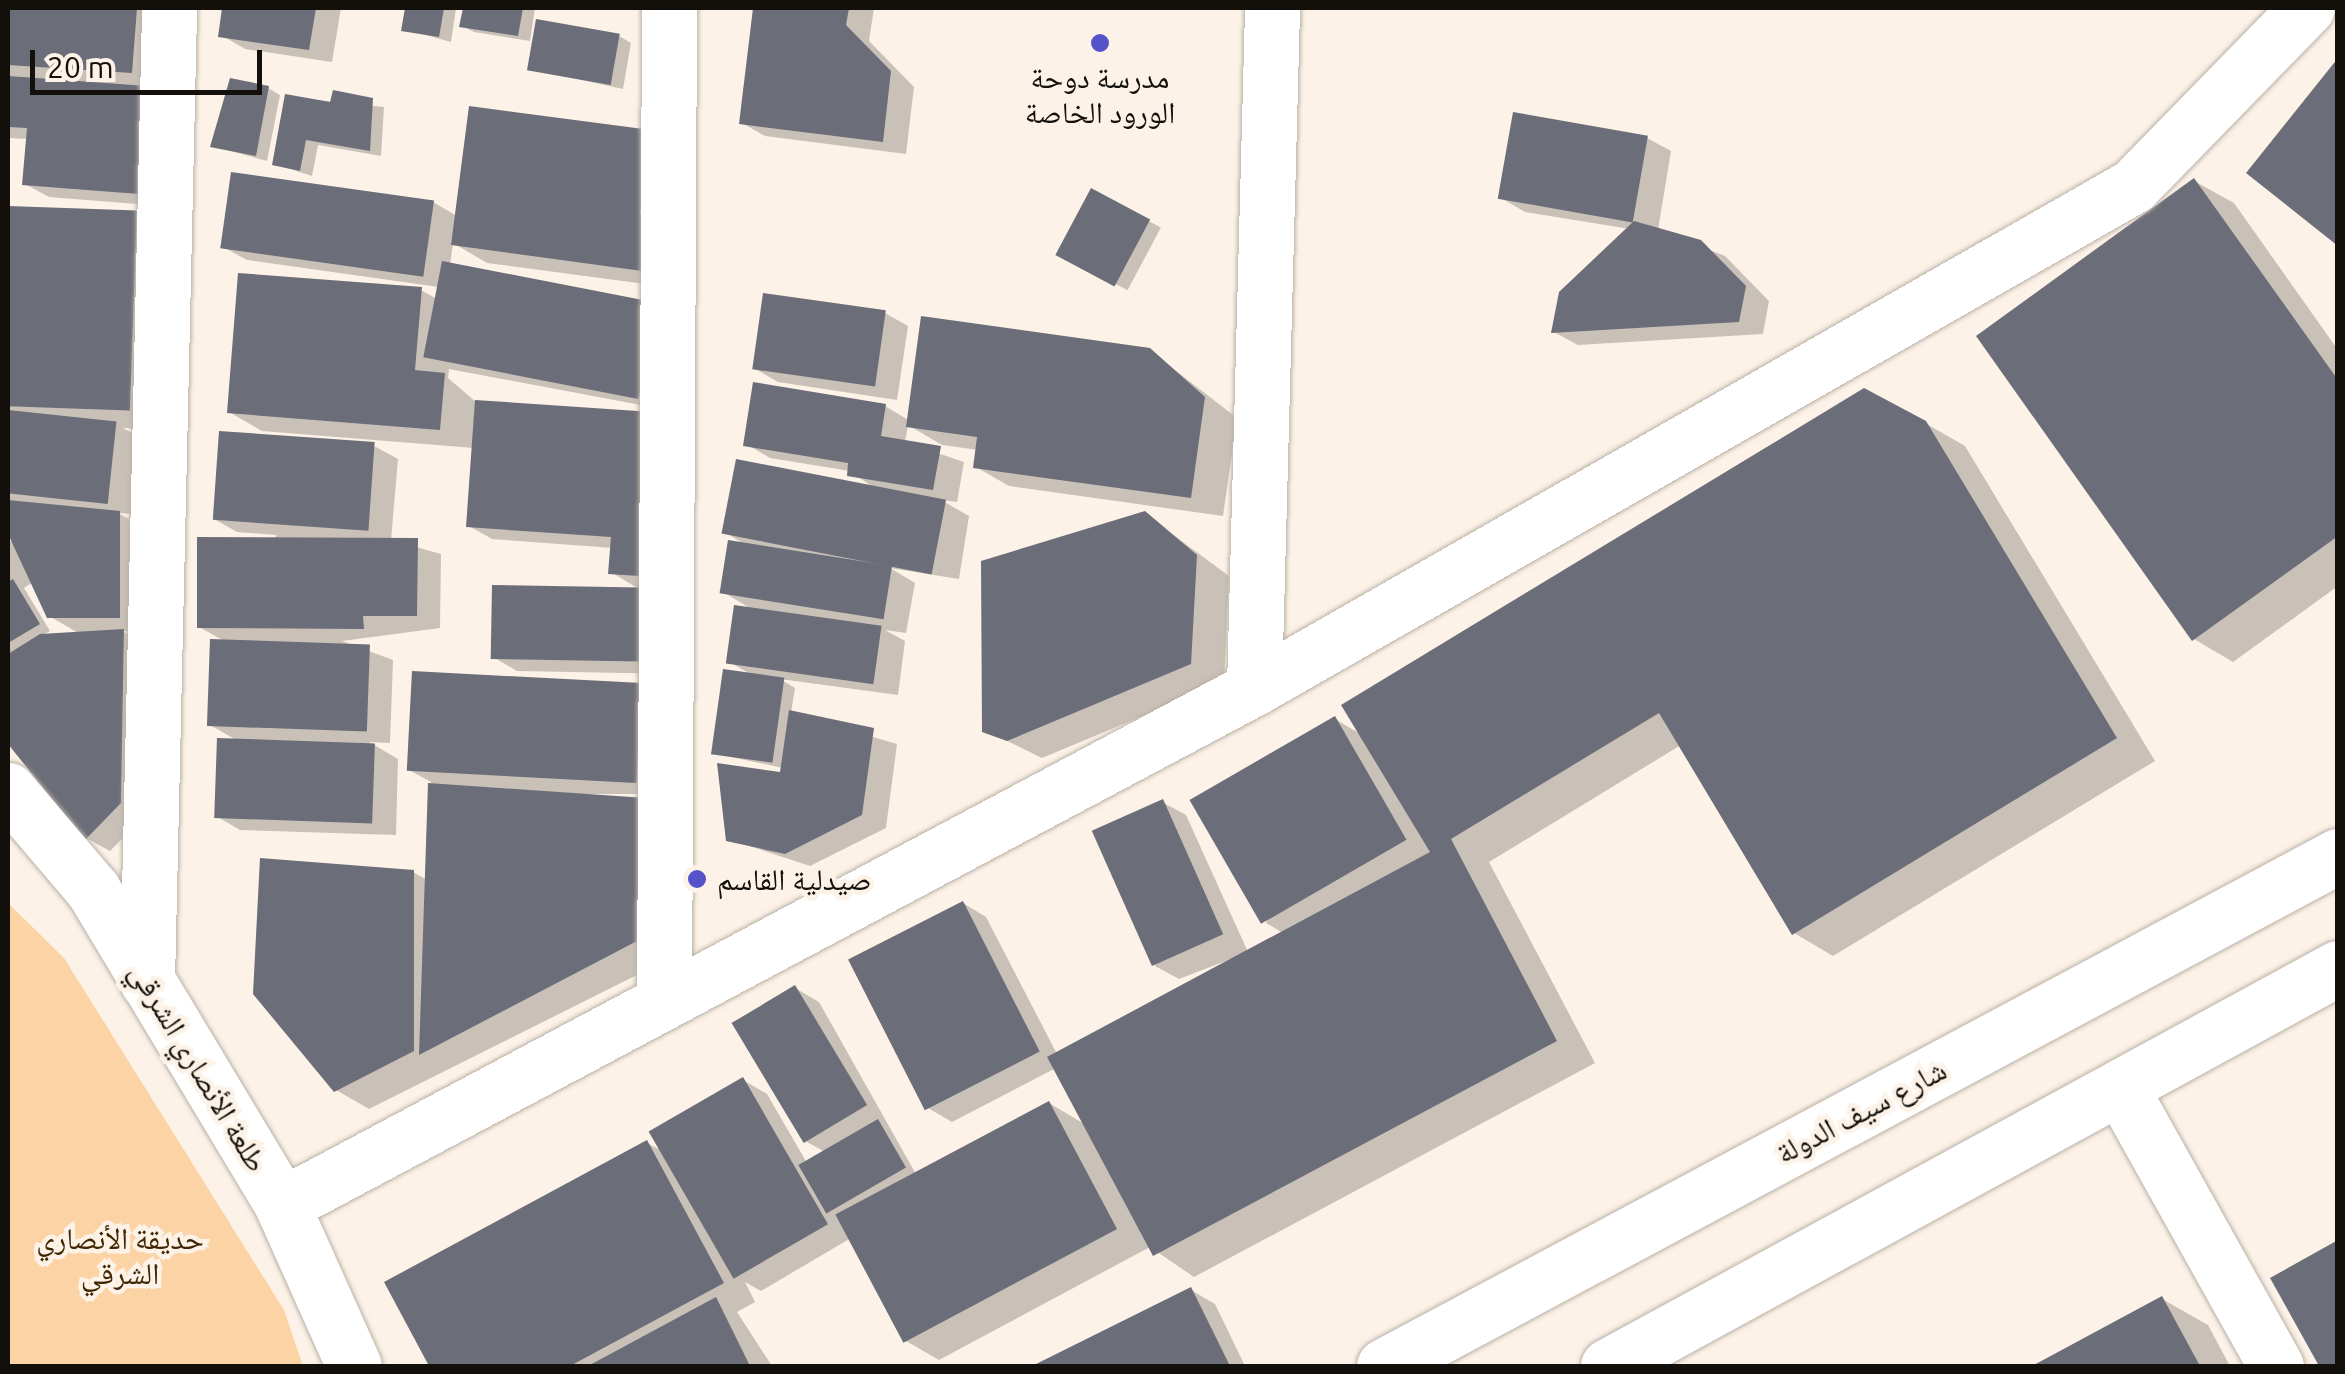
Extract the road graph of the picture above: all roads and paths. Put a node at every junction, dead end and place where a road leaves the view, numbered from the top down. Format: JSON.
{"nodes":[{"id":1,"x":169,"y":8,"type":"edge"},
{"id":2,"x":669,"y":8,"type":"edge"},
{"id":3,"x":1272,"y":8,"type":"edge"},
{"id":4,"x":2307,"y":8,"type":"edge"},
{"id":5,"x":1254,"y":688,"type":"junction"},
{"id":6,"x":8,"y":790,"type":"edge"},
{"id":7,"x":2338,"y":856,"type":"edge"},
{"id":8,"x":2338,"y":968,"type":"edge"},
{"id":9,"x":146,"y":981,"type":"junction"},
{"id":10,"x":664,"y":1002,"type":"junction"},
{"id":11,"x":2120,"y":1087,"type":"junction"},
{"id":12,"x":282,"y":1205,"type":"junction"},
{"id":13,"x":354,"y":1366,"type":"edge"},
{"id":14,"x":1384,"y":1366,"type":"edge"},
{"id":15,"x":1608,"y":1366,"type":"edge"},
{"id":16,"x":2276,"y":1366,"type":"edge"}],
"edges":[{"from":1,"to":9,"type":"street"},
{"from":2,"to":10,"type":"street"},
{"from":3,"to":5,"type":"street"},
{"from":4,"to":5,"type":"street"},
{"from":5,"to":10,"type":"street"},
{"from":6,"to":9,"type":"street","name":"طلعة الأنصاري الشرقي"},
{"from":7,"to":14,"type":"street","name":"شارع سيف الدولة"},
{"from":8,"to":11,"type":"street"},
{"from":9,"to":12,"type":"street","name":"طلعة الأنصاري الشرقي"},
{"from":10,"to":12,"type":"street"},
{"from":11,"to":15,"type":"street"},
{"from":11,"to":16,"type":"street"},
{"from":12,"to":13,"type":"street","name":"طلعة الأنصاري الشرقي"}]}
